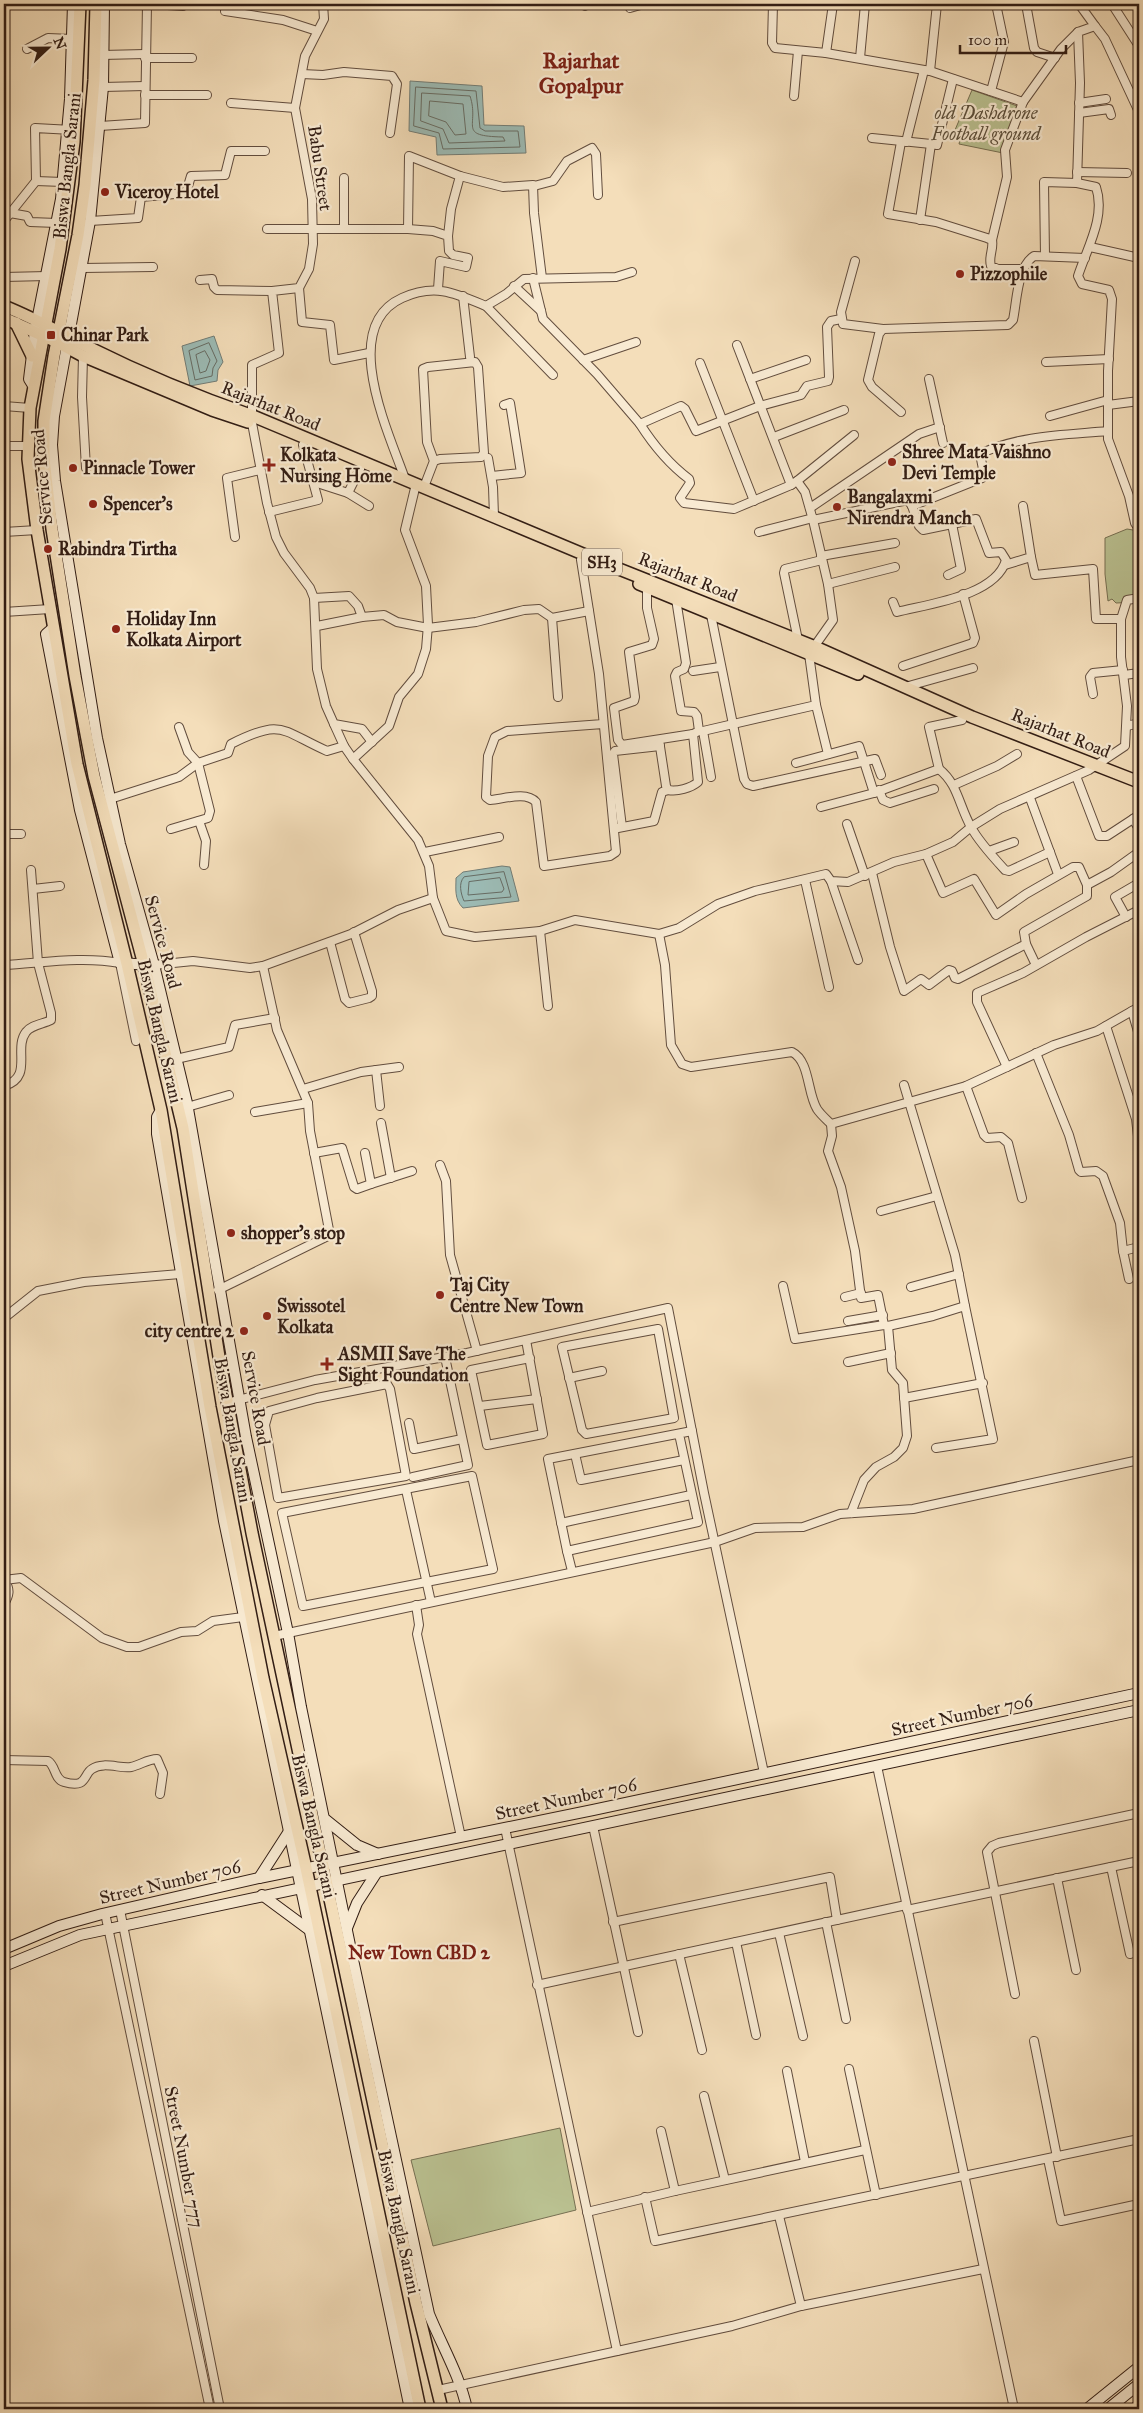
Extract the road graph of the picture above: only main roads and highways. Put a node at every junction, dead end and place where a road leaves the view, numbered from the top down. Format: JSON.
{"nodes":[{"id":1,"x":80,"y":4,"type":"edge"},
{"id":2,"x":96,"y":4,"type":"edge"},
{"id":3,"x":4,"y":306,"type":"edge"},
{"id":4,"x":4,"y":318,"type":"edge"},
{"id":5,"x":42,"y":322,"type":"junction"},
{"id":6,"x":16,"y":323,"type":"junction"},
{"id":7,"x":39,"y":334,"type":"junction"},
{"id":8,"x":62,"y":339,"type":"junction"},
{"id":9,"x":32,"y":356,"type":"road end"},
{"id":10,"x":253,"y":420,"type":"junction"},
{"id":11,"x":415,"y":485,"type":"junction"},
{"id":12,"x":811,"y":650,"type":"junction"},
{"id":13,"x":1093,"y":768,"type":"junction"},
{"id":14,"x":1139,"y":782,"type":"edge"},
{"id":15,"x":1139,"y":790,"type":"edge"},
{"id":16,"x":420,"y":2409,"type":"edge"},
{"id":17,"x":442,"y":2409,"type":"edge"}],
"edges":[{"from":1,"to":5,"type":"main road","name":"Biswa Bangla Sarani"},
{"from":2,"to":8,"type":"main road","name":"Biswa Bangla Sarani"},
{"from":3,"to":5,"type":"main road","number":"SH3"},
{"from":4,"to":6,"type":"main road","number":"SH3"},
{"from":5,"to":7,"type":"main road"},
{"from":5,"to":8,"type":"main road","number":"SH3"},
{"from":6,"to":7,"type":"main road","number":"SH3"},
{"from":6,"to":9,"type":"main road"},
{"from":7,"to":8,"type":"main road","number":"SH3"},
{"from":7,"to":16,"type":"main road","name":"Biswa Bangla Sarani"},
{"from":8,"to":10,"type":"main road","name":"Rajarhat Road","number":"SH3"},
{"from":8,"to":10,"type":"main road","name":"Rajarhat Road","number":"SH3"},
{"from":8,"to":17,"type":"main road","name":"Biswa Bangla Sarani"},
{"from":10,"to":11,"type":"main road","name":"Rajarhat Road","number":"SH3"},
{"from":10,"to":11,"type":"main road","name":"Rajarhat Road","number":"SH3"},
{"from":11,"to":12,"type":"main road","name":"Rajarhat Road","number":"SH3"},
{"from":11,"to":12,"type":"main road","name":"Rajarhat Road","number":"SH3"},
{"from":12,"to":13,"type":"main road","name":"Rajarhat Road","number":"SH3"},
{"from":12,"to":13,"type":"main road","name":"Rajarhat Road","number":"SH3"},
{"from":13,"to":14,"type":"main road","name":"Rajarhat Road","number":"SH3"},
{"from":13,"to":15,"type":"main road","name":"Rajarhat Road","number":"SH3"}]}
